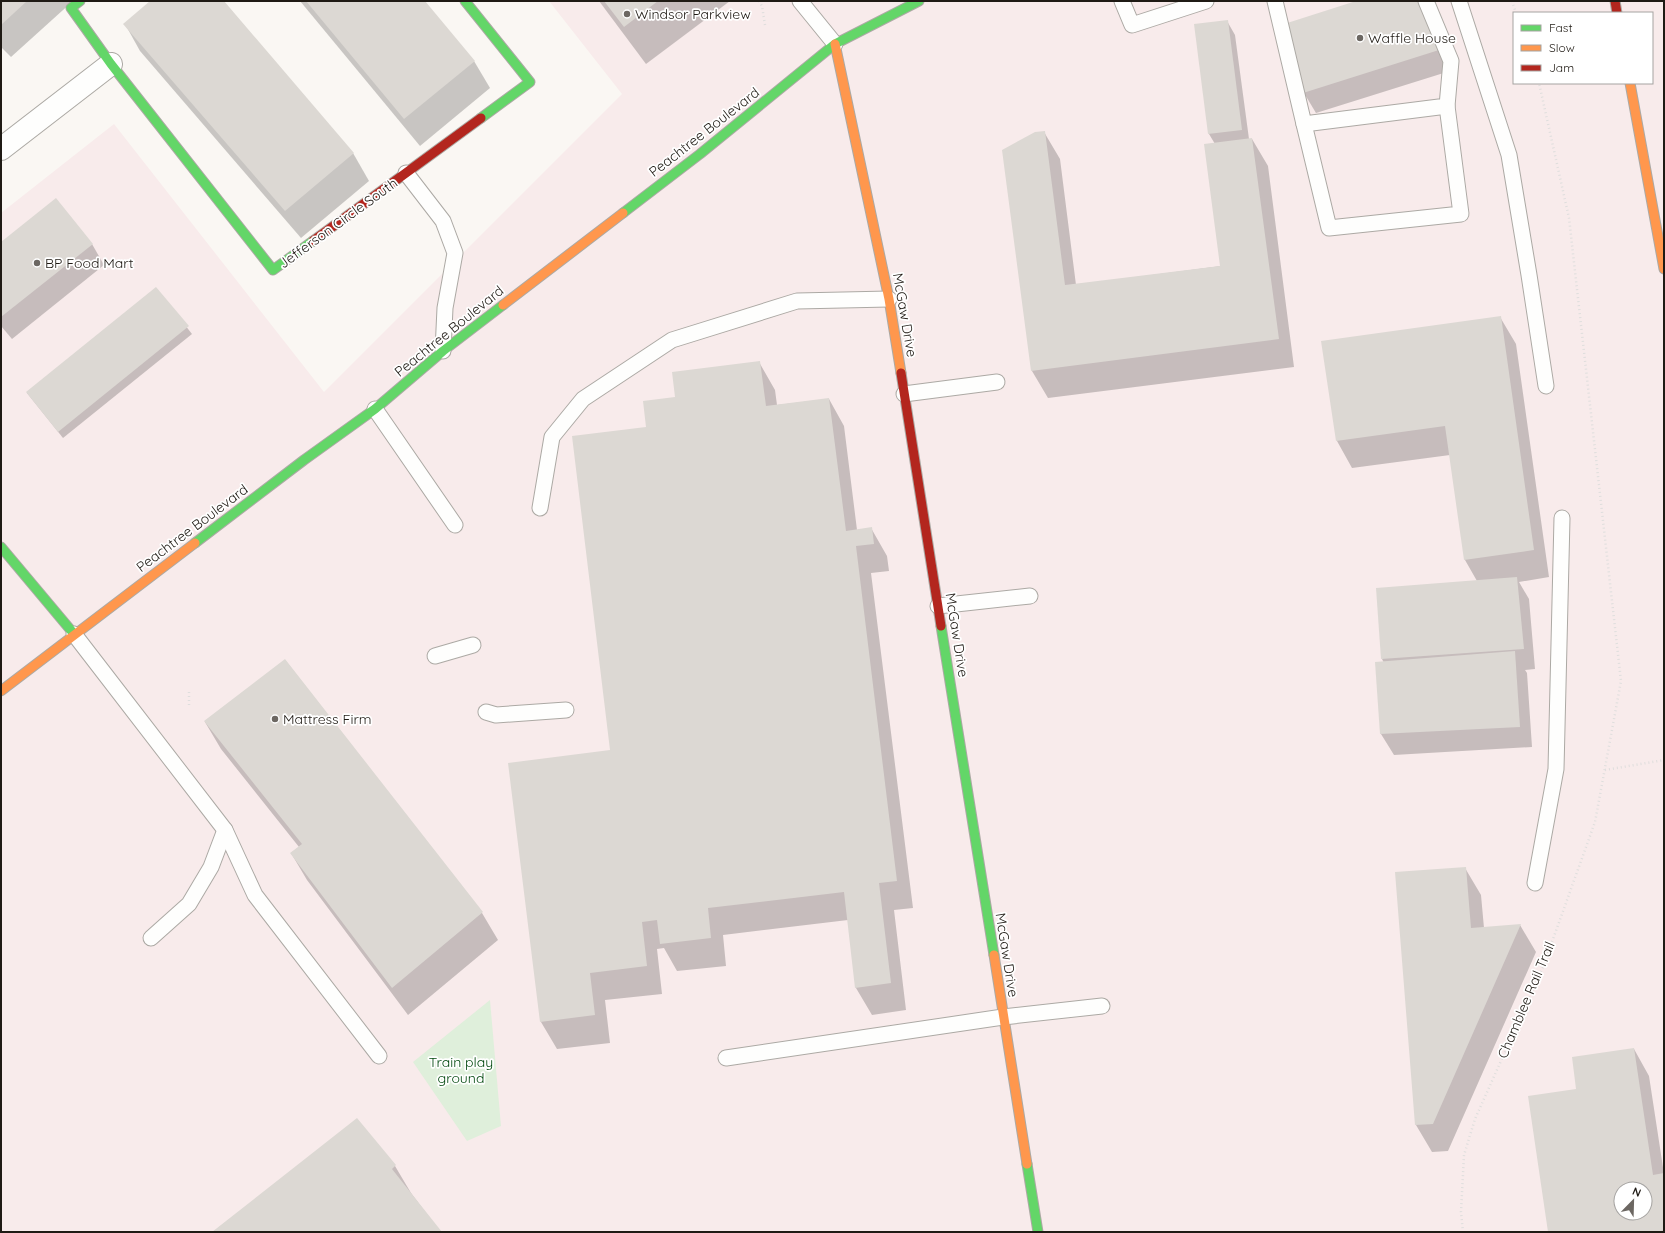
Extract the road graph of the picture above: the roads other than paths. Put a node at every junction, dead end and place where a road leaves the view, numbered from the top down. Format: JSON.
{"nodes":[{"id":1,"x":80,"y":1,"type":"edge"},
{"id":2,"x":465,"y":1,"type":"edge"},
{"id":3,"x":800,"y":1,"type":"edge"},
{"id":4,"x":919,"y":1,"type":"edge"},
{"id":5,"x":1122,"y":1,"type":"edge"},
{"id":6,"x":1206,"y":1,"type":"edge"},
{"id":7,"x":1275,"y":1,"type":"edge"},
{"id":8,"x":1426,"y":1,"type":"edge"},
{"id":9,"x":1459,"y":1,"type":"edge"},
{"id":10,"x":1615,"y":1,"type":"edge"},
{"id":11,"x":1617,"y":12,"type":"edge"},
{"id":12,"x":835,"y":44,"type":"junction"},
{"id":13,"x":111,"y":64,"type":"junction"},
{"id":14,"x":1630,"y":84,"type":"edge"},
{"id":15,"x":1447,"y":106,"type":"junction"},
{"id":16,"x":1304,"y":124,"type":"junction"},
{"id":17,"x":1,"y":150,"type":"edge"},
{"id":18,"x":406,"y":173,"type":"junction"},
{"id":19,"x":1664,"y":269,"type":"edge"},
{"id":20,"x":889,"y":299,"type":"junction"},
{"id":21,"x":443,"y":351,"type":"junction"},
{"id":22,"x":997,"y":382,"type":"dead end"},
{"id":23,"x":1546,"y":386,"type":"dead end"},
{"id":24,"x":904,"y":394,"type":"junction"},
{"id":25,"x":375,"y":409,"type":"junction"},
{"id":26,"x":540,"y":508,"type":"dead end"},
{"id":27,"x":1562,"y":518,"type":"dead end"},
{"id":28,"x":455,"y":525,"type":"dead end"},
{"id":29,"x":1,"y":547,"type":"edge"},
{"id":30,"x":1030,"y":596,"type":"dead end"},
{"id":31,"x":938,"y":606,"type":"junction"},
{"id":32,"x":74,"y":634,"type":"junction"},
{"id":33,"x":474,"y":645,"type":"dead end"},
{"id":34,"x":434,"y":656,"type":"dead end"},
{"id":35,"x":1,"y":691,"type":"edge"},
{"id":36,"x":566,"y":710,"type":"dead end"},
{"id":37,"x":486,"y":712,"type":"dead end"},
{"id":38,"x":225,"y":830,"type":"junction"},
{"id":39,"x":1535,"y":883,"type":"dead end"},
{"id":40,"x":151,"y":938,"type":"dead end"},
{"id":41,"x":1102,"y":1006,"type":"dead end"},
{"id":42,"x":1003,"y":1017,"type":"junction"},
{"id":43,"x":379,"y":1056,"type":"dead end"},
{"id":44,"x":726,"y":1058,"type":"dead end"},
{"id":45,"x":1038,"y":1232,"type":"edge"}],
"edges":[{"from":1,"to":13,"type":"main road","name":"Jefferson Circle South"},
{"from":2,"to":18,"type":"main road","name":"Jefferson Circle South"},
{"from":3,"to":12,"type":"lane"},
{"from":4,"to":12,"type":"main road","name":"Peachtree Boulevard"},
{"from":5,"to":6,"type":"lane"},
{"from":7,"to":16,"type":"lane"},
{"from":8,"to":15,"type":"lane"},
{"from":9,"to":23,"type":"lane"},
{"from":10,"to":11,"type":"main road"},
{"from":12,"to":20,"type":"main road","name":"McGaw Drive"},
{"from":12,"to":21,"type":"main road","name":"Peachtree Boulevard"},
{"from":13,"to":17,"type":"street"},
{"from":13,"to":18,"type":"main road","name":"Jefferson Circle South"},
{"from":14,"to":19,"type":"main road"},
{"from":15,"to":16,"type":"lane"},
{"from":15,"to":16,"type":"lane"},
{"from":18,"to":21,"type":"lane"},
{"from":20,"to":24,"type":"main road","name":"McGaw Drive"},
{"from":20,"to":26,"type":"lane"},
{"from":21,"to":25,"type":"main road","name":"Peachtree Boulevard"},
{"from":22,"to":24,"type":"lane"},
{"from":24,"to":31,"type":"main road","name":"McGaw Drive"},
{"from":25,"to":28,"type":"lane"},
{"from":25,"to":32,"type":"main road","name":"Peachtree Boulevard"},
{"from":27,"to":39,"type":"lane"},
{"from":29,"to":32,"type":"main road"},
{"from":30,"to":31,"type":"lane"},
{"from":31,"to":42,"type":"main road","name":"McGaw Drive"},
{"from":32,"to":35,"type":"main road","name":"Peachtree Boulevard"},
{"from":32,"to":38,"type":"lane"},
{"from":33,"to":34,"type":"lane"},
{"from":36,"to":37,"type":"lane"},
{"from":38,"to":40,"type":"lane"},
{"from":38,"to":43,"type":"lane"},
{"from":41,"to":42,"type":"lane"},
{"from":42,"to":44,"type":"lane"},
{"from":42,"to":45,"type":"main road","name":"McGaw Drive"}]}
